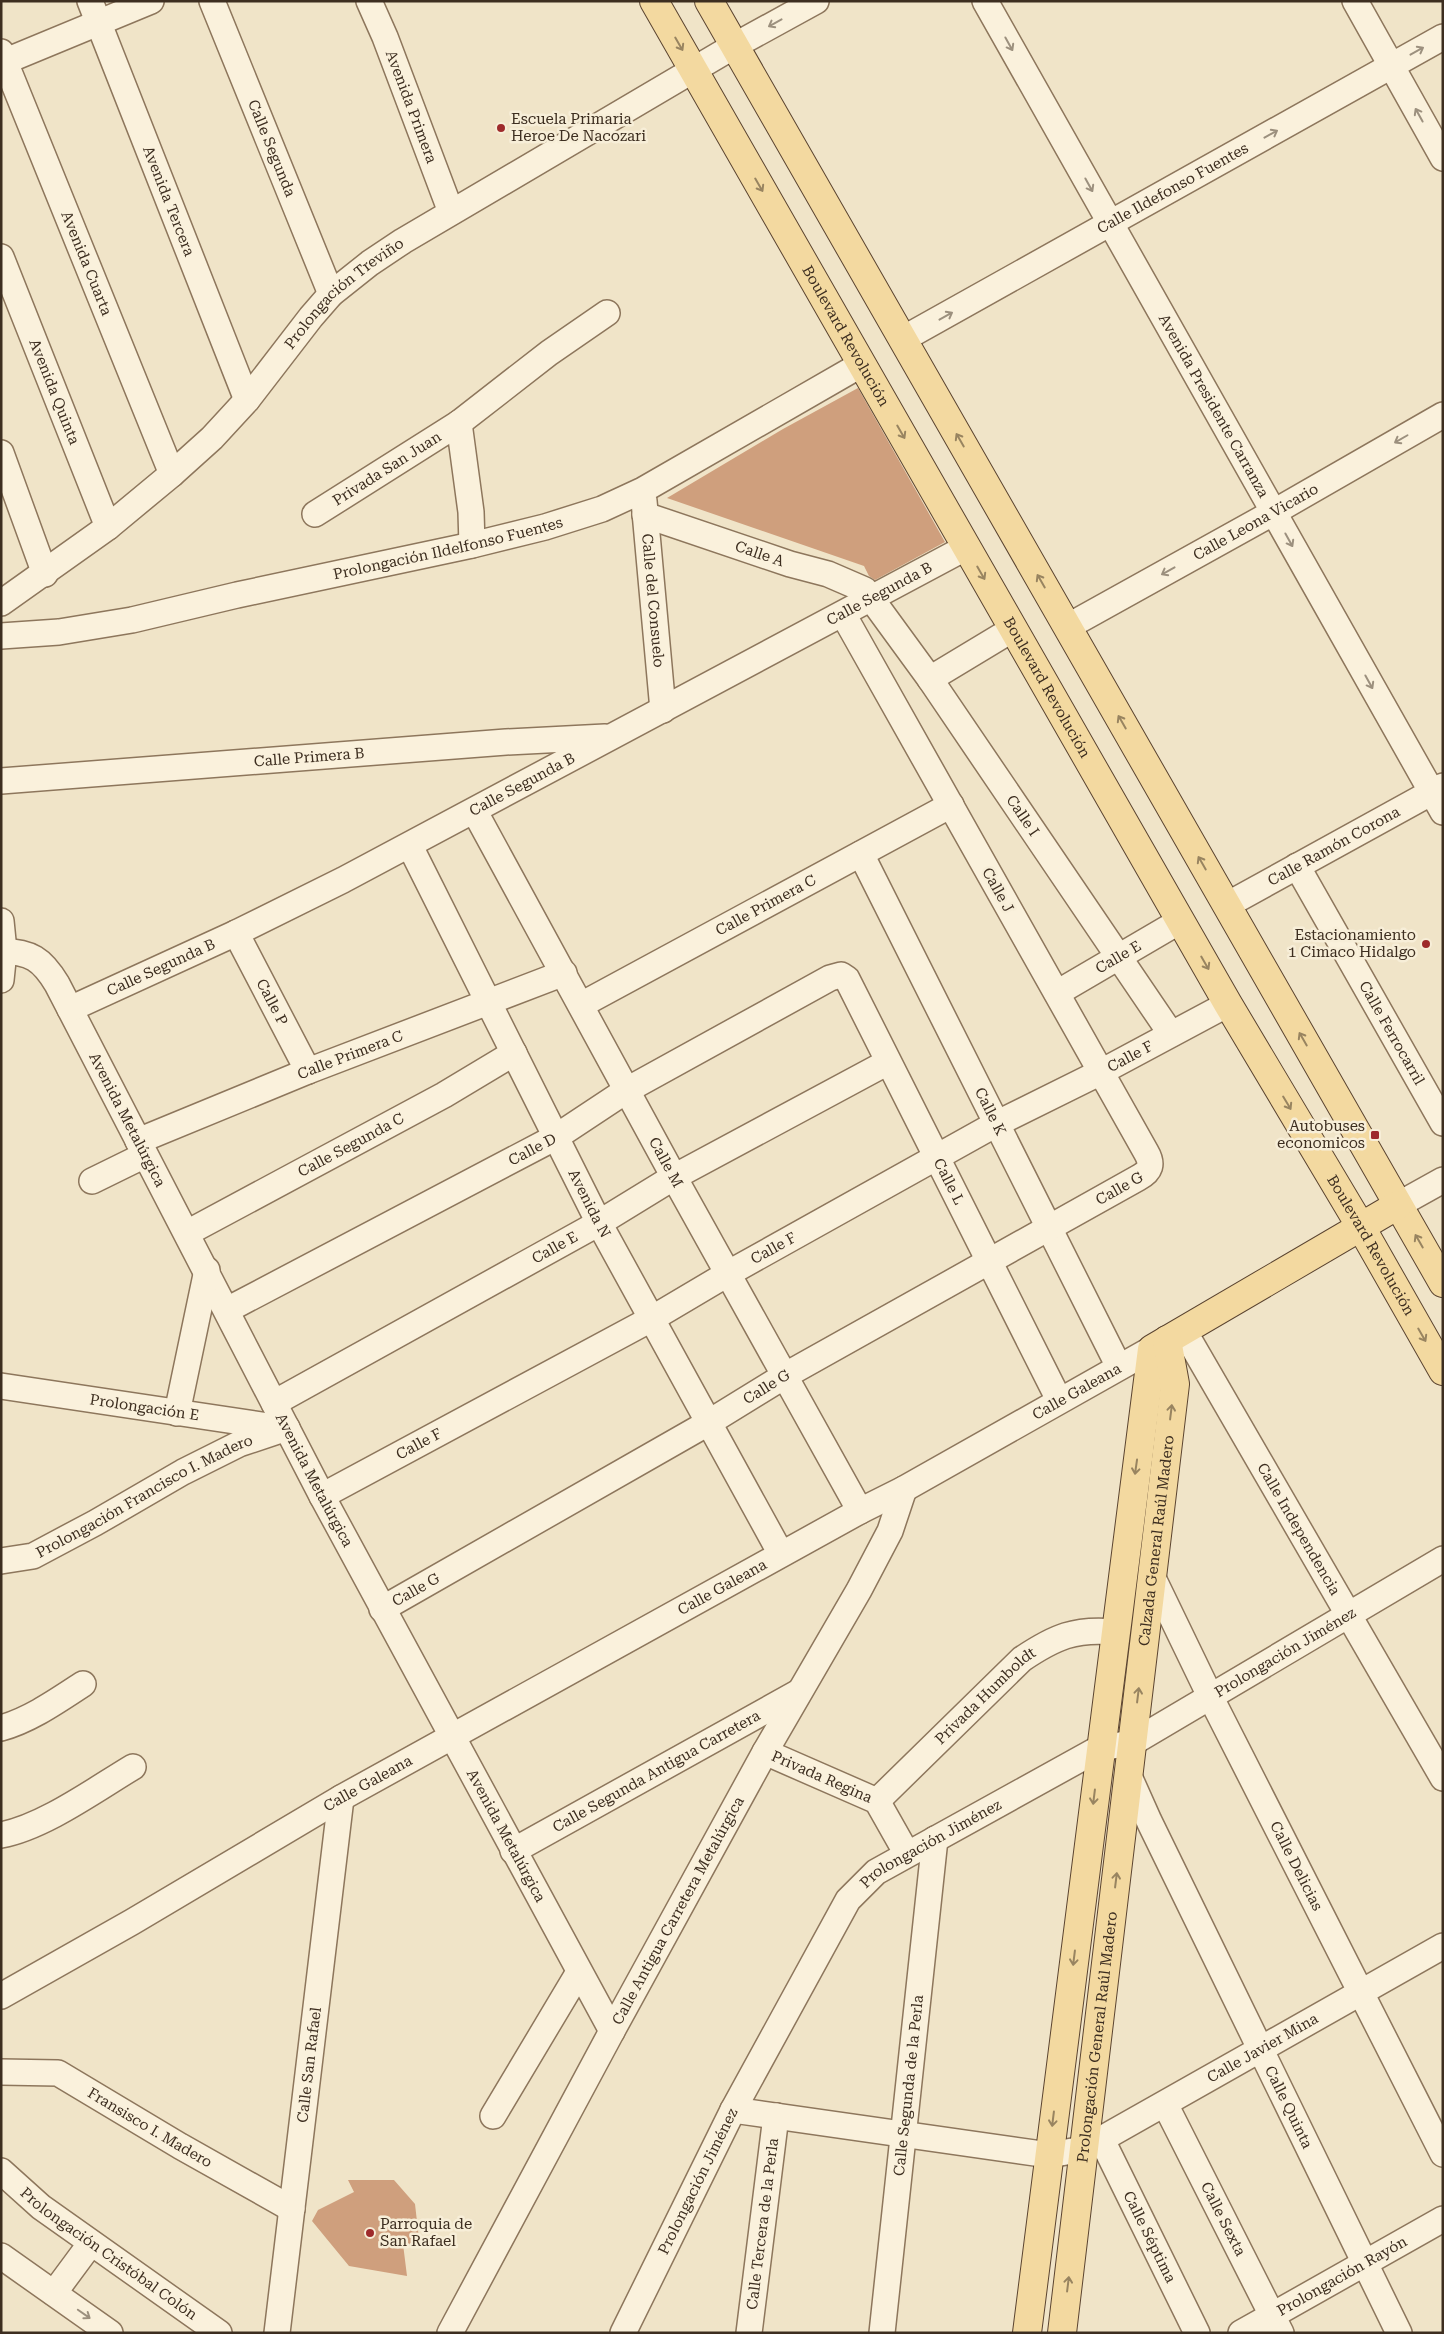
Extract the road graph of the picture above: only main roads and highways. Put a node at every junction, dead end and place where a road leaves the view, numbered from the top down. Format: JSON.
{"nodes":[{"id":1,"x":654,"y":1,"type":"edge"},
{"id":2,"x":709,"y":1,"type":"edge"},
{"id":3,"x":1398,"y":1205,"type":"junction"},
{"id":4,"x":1361,"y":1227,"type":"junction"},
{"id":5,"x":1443,"y":1283,"type":"edge"},
{"id":6,"x":1167,"y":1340,"type":"junction"},
{"id":7,"x":1443,"y":1371,"type":"edge"},
{"id":8,"x":1132,"y":1743,"type":"joint"},
{"id":9,"x":1028,"y":2333,"type":"edge"},
{"id":10,"x":1062,"y":2333,"type":"edge"}],
"edges":[{"from":1,"to":4,"type":"main road","name":"Boulevard Revolución","one_way":true},
{"from":3,"to":2,"type":"main road","one_way":true},
{"from":3,"to":4,"type":"main road","name":"Calle Galeana"},
{"from":5,"to":3,"type":"main road","one_way":true},
{"from":4,"to":6,"type":"main road","name":"Calle Galeana"},
{"from":4,"to":7,"type":"main road","name":"Boulevard Revolución","one_way":true},
{"from":8,"to":6,"type":"main road","name":"Calzada General Raúl Madero","one_way":true},
{"from":6,"to":9,"type":"main road","name":"Calzada General Raúl Madero","one_way":true},
{"from":10,"to":8,"type":"main road","name":"Prolongación General Raúl Madero","one_way":true}]}
